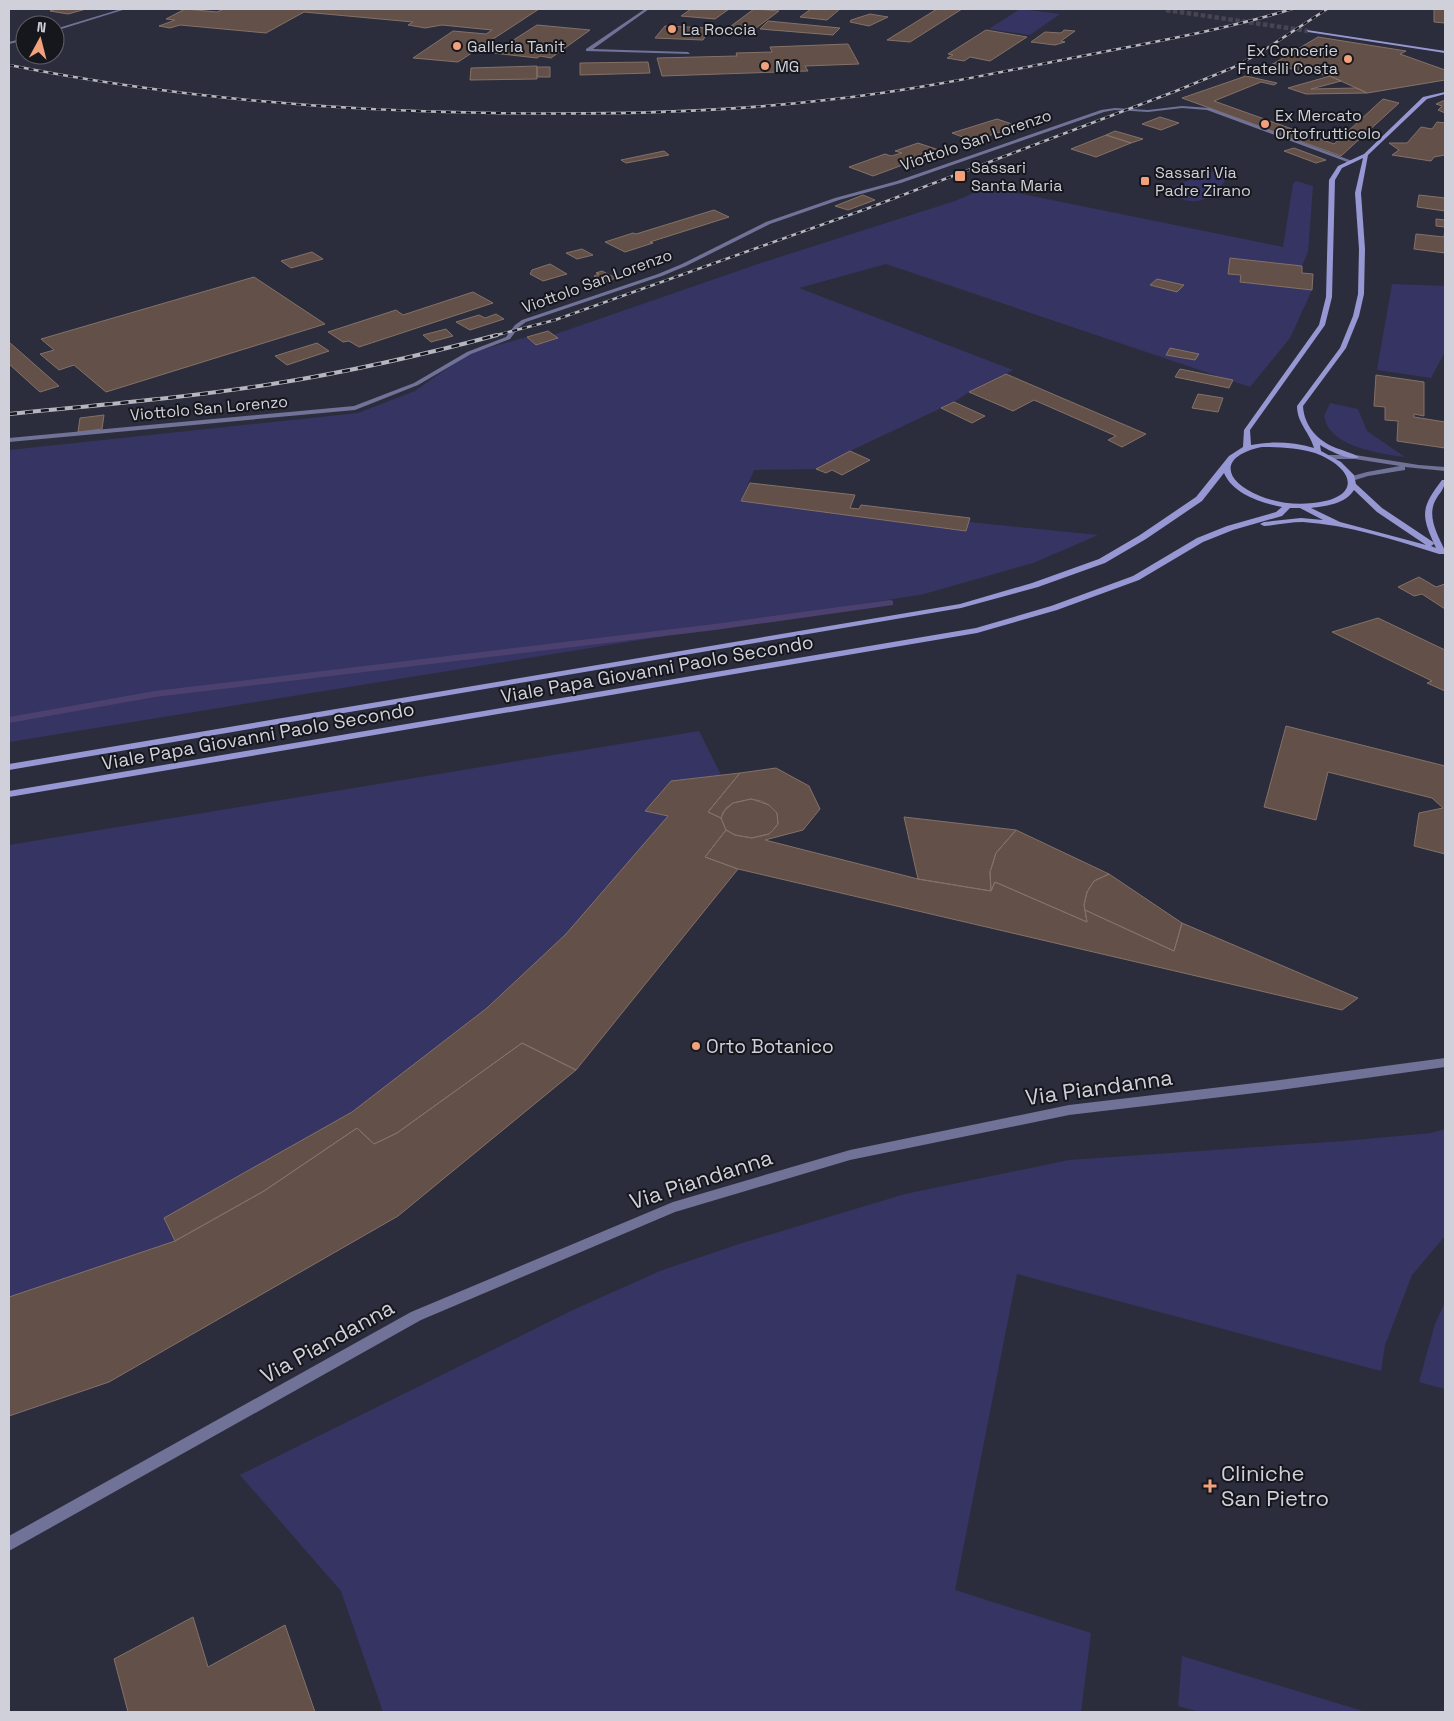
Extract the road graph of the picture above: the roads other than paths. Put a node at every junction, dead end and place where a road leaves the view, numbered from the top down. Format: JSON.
{"nodes":[{"id":1,"x":124,"y":9,"type":"edge"},
{"id":2,"x":647,"y":9,"type":"edge"},
{"id":3,"x":1159,"y":9,"type":"edge"},
{"id":4,"x":1166,"y":10,"type":"edge"},
{"id":5,"x":65,"y":27,"type":"edge"},
{"id":6,"x":1308,"y":31,"type":"tunnel mouth"},
{"id":7,"x":1445,"y":52,"type":"edge"},
{"id":8,"x":688,"y":54,"type":"dead end"},
{"id":9,"x":1445,"y":93,"type":"edge"},
{"id":10,"x":1366,"y":155,"type":"junction"},
{"id":11,"x":1352,"y":162,"type":"junction"},
{"id":12,"x":1314,"y":438,"type":"junction"},
{"id":13,"x":9,"y":440,"type":"edge"},
{"id":14,"x":1247,"y":448,"type":"junction"},
{"id":15,"x":1318,"y":452,"type":"junction"},
{"id":16,"x":1329,"y":457,"type":"junction"},
{"id":17,"x":1355,"y":457,"type":"junction"},
{"id":18,"x":1226,"y":466,"type":"junction"},
{"id":19,"x":1419,"y":467,"type":"junction"},
{"id":20,"x":1445,"y":469,"type":"edge"},
{"id":21,"x":1353,"y":482,"type":"junction"},
{"id":22,"x":1445,"y":482,"type":"edge"},
{"id":23,"x":1288,"y":505,"type":"junction"},
{"id":24,"x":1300,"y":506,"type":"junction"},
{"id":25,"x":1337,"y":524,"type":"junction"},
{"id":26,"x":1246,"y":525,"type":"junction"},
{"id":27,"x":1443,"y":553,"type":"edge"},
{"id":28,"x":9,"y":767,"type":"edge"},
{"id":29,"x":9,"y":794,"type":"edge"},
{"id":30,"x":1445,"y":1062,"type":"edge"},
{"id":31,"x":9,"y":1544,"type":"edge"}],
"edges":[{"from":1,"to":5,"type":"street"},
{"from":2,"to":8,"type":"street"},
{"from":3,"to":4,"type":"main road"},
{"from":6,"to":7,"type":"main road"},
{"from":9,"to":10,"type":"main road"},
{"from":10,"to":11,"type":"main road"},
{"from":10,"to":12,"type":"main road"},
{"from":11,"to":13,"type":"street","name":"Viottolo San Lorenzo"},
{"from":11,"to":14,"type":"main road"},
{"from":12,"to":15,"type":"main road"},
{"from":12,"to":17,"type":"main road"},
{"from":14,"to":15,"type":"main road"},
{"from":14,"to":18,"type":"main road","name":"Viale Papa Giovanni Paolo Secondo"},
{"from":15,"to":16,"type":"main road"},
{"from":16,"to":17,"type":"street"},
{"from":16,"to":21,"type":"main road"},
{"from":17,"to":19,"type":"street"},
{"from":18,"to":23,"type":"main road"},
{"from":18,"to":28,"type":"main road","name":"Viale Papa Giovanni Paolo Secondo"},
{"from":19,"to":20,"type":"street"},
{"from":19,"to":21,"type":"street"},
{"from":21,"to":24,"type":"main road"},
{"from":21,"to":27,"type":"main road"},
{"from":22,"to":27,"type":"main road"},
{"from":23,"to":24,"type":"main road"},
{"from":23,"to":26,"type":"main road","name":"Viale Papa Giovanni Paolo Secondo"},
{"from":24,"to":25,"type":"main road"},
{"from":25,"to":26,"type":"main road"},
{"from":25,"to":27,"type":"main road"},
{"from":26,"to":29,"type":"main road","name":"Viale Papa Giovanni Paolo Secondo"},
{"from":30,"to":31,"type":"street","name":"Via Piandanna"}]}
